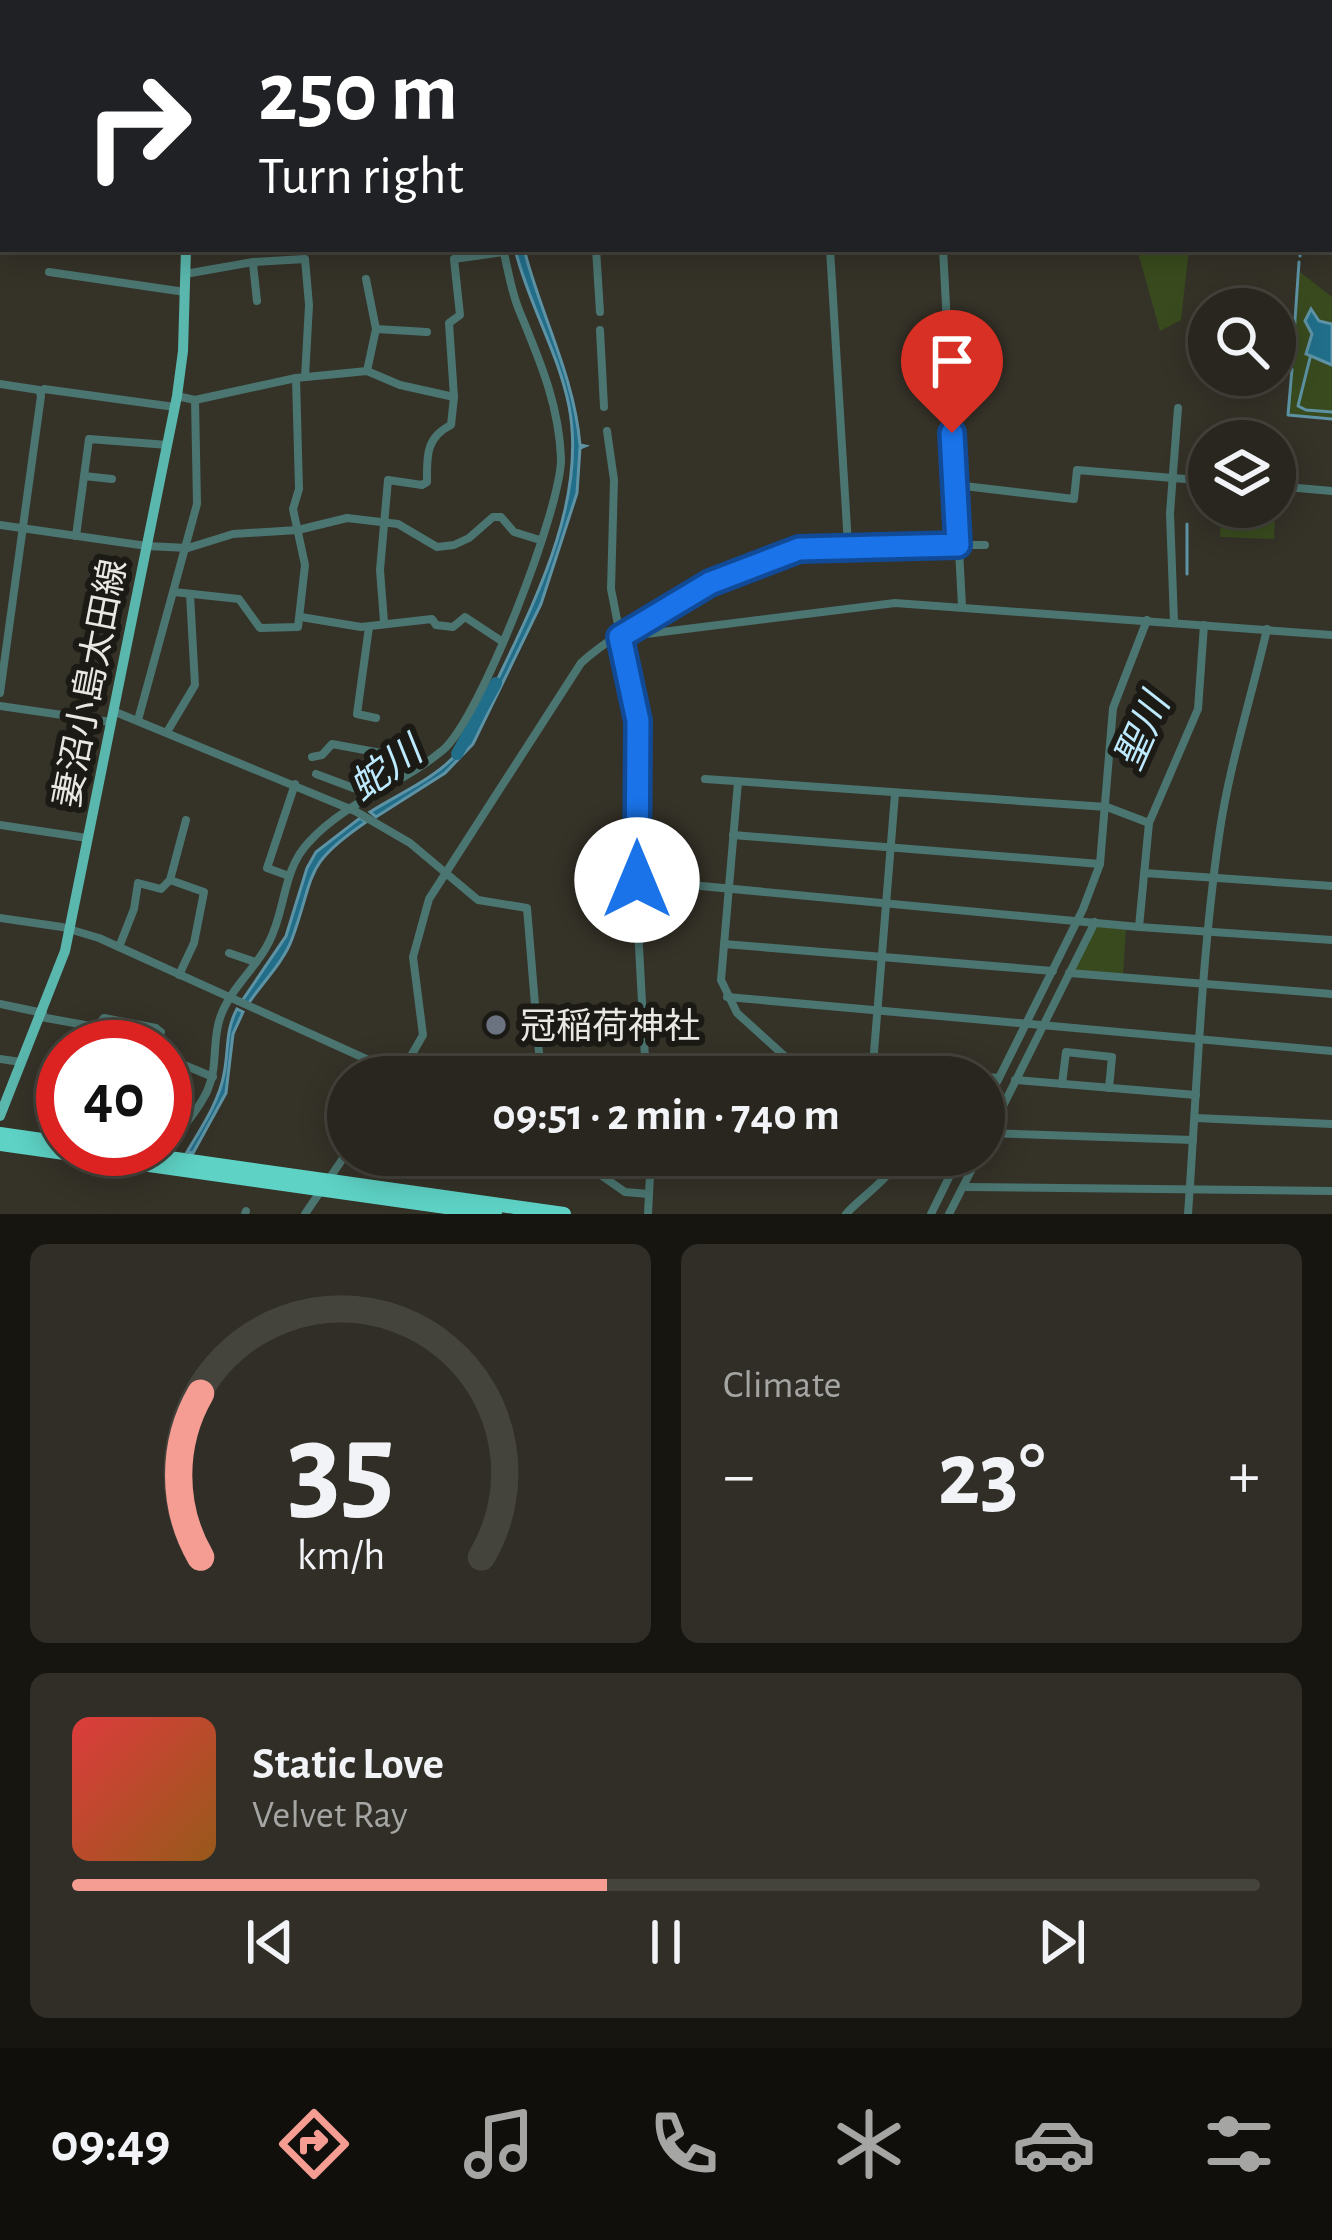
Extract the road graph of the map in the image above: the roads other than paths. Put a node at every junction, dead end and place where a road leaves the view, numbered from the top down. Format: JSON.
{"nodes":[{"id":1,"x":186,"y":252,"type":"edge"},
{"id":2,"x":492,"y":252,"type":"edge"},
{"id":3,"x":503,"y":252,"type":"edge"},
{"id":4,"x":596,"y":252,"type":"edge"},
{"id":5,"x":830,"y":252,"type":"edge"},
{"id":6,"x":943,"y":252,"type":"edge"},
{"id":7,"x":253,"y":264,"type":"junction"},
{"id":8,"x":49,"y":272,"type":"dead end"},
{"id":9,"x":185,"y":274,"type":"junction"},
{"id":10,"x":366,"y":279,"type":"dead end"},
{"id":11,"x":185,"y":292,"type":"junction"},
{"id":12,"x":257,"y":302,"type":"dead end"},
{"id":13,"x":600,"y":312,"type":"dead end"},
{"id":14,"x":376,"y":329,"type":"junction"},
{"id":15,"x":601,"y":330,"type":"dead end"},
{"id":16,"x":428,"y":332,"type":"dead end"},
{"id":17,"x":367,"y":371,"type":"junction"},
{"id":18,"x":301,"y":377,"type":"junction"},
{"id":19,"x":0,"y":385,"type":"edge"},
{"id":20,"x":40,"y":392,"type":"junction"},
{"id":21,"x":454,"y":397,"type":"junction"},
{"id":22,"x":194,"y":400,"type":"junction"},
{"id":23,"x":176,"y":402,"type":"junction"},
{"id":24,"x":604,"y":407,"type":"dead end"},
{"id":25,"x":1178,"y":408,"type":"dead end"},
{"id":26,"x":607,"y":431,"type":"dead end"},
{"id":27,"x":168,"y":445,"type":"junction"},
{"id":28,"x":84,"y":476,"type":"junction"},
{"id":29,"x":1174,"y":478,"type":"junction"},
{"id":30,"x":112,"y":479,"type":"dead end"},
{"id":31,"x":1188,"y":479,"type":"edge"},
{"id":32,"x":956,"y":485,"type":"junction"},
{"id":33,"x":1296,"y":488,"type":"edge"},
{"id":34,"x":1332,"y":491,"type":"edge"},
{"id":35,"x":383,"y":520,"type":"junction"},
{"id":36,"x":0,"y":525,"type":"edge"},
{"id":37,"x":23,"y":528,"type":"junction"},
{"id":38,"x":298,"y":530,"type":"junction"},
{"id":39,"x":76,"y":536,"type":"junction"},
{"id":40,"x":541,"y":540,"type":"junction"},
{"id":41,"x":985,"y":544,"type":"dead end"},
{"id":42,"x":848,"y":545,"type":"junction"},
{"id":43,"x":958,"y":545,"type":"junction"},
{"id":44,"x":147,"y":546,"type":"junction"},
{"id":45,"x":188,"y":548,"type":"junction"},
{"id":46,"x":174,"y":592,"type":"junction"},
{"id":47,"x":190,"y":594,"type":"junction"},
{"id":48,"x":962,"y":606,"type":"junction"},
{"id":49,"x":301,"y":616,"type":"junction"},
{"id":50,"x":1147,"y":620,"type":"junction"},
{"id":51,"x":384,"y":622,"type":"junction"},
{"id":52,"x":1175,"y":622,"type":"junction"},
{"id":53,"x":1202,"y":624,"type":"junction"},
{"id":54,"x":370,"y":626,"type":"junction"},
{"id":55,"x":1267,"y":629,"type":"junction"},
{"id":56,"x":1332,"y":635,"type":"edge"},
{"id":57,"x":620,"y":637,"type":"junction"},
{"id":58,"x":502,"y":641,"type":"junction"},
{"id":59,"x":0,"y":693,"type":"edge"},
{"id":60,"x":0,"y":706,"type":"edge"},
{"id":61,"x":112,"y":717,"type":"junction"},
{"id":62,"x":376,"y":718,"type":"dead end"},
{"id":63,"x":138,"y":720,"type":"junction"},
{"id":64,"x":167,"y":732,"type":"junction"},
{"id":65,"x":312,"y":757,"type":"dead end"},
{"id":66,"x":316,"y":774,"type":"dead end"},
{"id":67,"x":705,"y":779,"type":"dead end"},
{"id":68,"x":738,"y":782,"type":"junction"},
{"id":69,"x":295,"y":784,"type":"junction"},
{"id":70,"x":389,"y":784,"type":"junction"},
{"id":71,"x":896,"y":794,"type":"junction"},
{"id":72,"x":367,"y":798,"type":"junction"},
{"id":73,"x":1107,"y":807,"type":"junction"},
{"id":74,"x":352,"y":809,"type":"junction"},
{"id":75,"x":186,"y":820,"type":"dead end"},
{"id":76,"x":1146,"y":822,"type":"junction"},
{"id":77,"x":0,"y":825,"type":"edge"},
{"id":78,"x":733,"y":835,"type":"junction"},
{"id":79,"x":89,"y":838,"type":"junction"},
{"id":80,"x":891,"y":849,"type":"junction"},
{"id":81,"x":1100,"y":864,"type":"junction"},
{"id":82,"x":1144,"y":873,"type":"junction"},
{"id":83,"x":446,"y":874,"type":"junction"},
{"id":84,"x":289,"y":876,"type":"junction"},
{"id":85,"x":1214,"y":879,"type":"junction"},
{"id":86,"x":170,"y":880,"type":"junction"},
{"id":87,"x":637,"y":880,"type":"junction"},
{"id":88,"x":728,"y":886,"type":"junction"},
{"id":89,"x":1332,"y":886,"type":"edge"},
{"id":90,"x":887,"y":904,"type":"junction"},
{"id":91,"x":0,"y":918,"type":"edge"},
{"id":92,"x":1085,"y":922,"type":"junction"},
{"id":93,"x":1139,"y":927,"type":"junction"},
{"id":94,"x":70,"y":929,"type":"junction"},
{"id":95,"x":1209,"y":932,"type":"junction"},
{"id":96,"x":1332,"y":940,"type":"edge"},
{"id":97,"x":724,"y":944,"type":"junction"},
{"id":98,"x":119,"y":947,"type":"junction"},
{"id":99,"x":229,"y":952,"type":"dead end"},
{"id":100,"x":882,"y":956,"type":"junction"},
{"id":101,"x":255,"y":962,"type":"junction"},
{"id":102,"x":1053,"y":971,"type":"junction"},
{"id":103,"x":1069,"y":973,"type":"junction"},
{"id":104,"x":178,"y":976,"type":"junction"},
{"id":105,"x":1204,"y":984,"type":"junction"},
{"id":106,"x":1332,"y":994,"type":"edge"},
{"id":107,"x":727,"y":997,"type":"junction"},
{"id":108,"x":230,"y":999,"type":"junction"},
{"id":109,"x":0,"y":1004,"type":"edge"},
{"id":110,"x":878,"y":1012,"type":"junction"},
{"id":111,"x":42,"y":1015,"type":"junction"},
{"id":112,"x":63,"y":1020,"type":"edge"},
{"id":113,"x":1027,"y":1024,"type":"junction"},
{"id":114,"x":1041,"y":1025,"type":"junction"},
{"id":115,"x":1200,"y":1041,"type":"junction"},
{"id":116,"x":1332,"y":1051,"type":"edge"},
{"id":117,"x":356,"y":1056,"type":"edge"},
{"id":118,"x":412,"y":1056,"type":"edge"},
{"id":119,"x":539,"y":1056,"type":"edge"},
{"id":120,"x":645,"y":1056,"type":"edge"},
{"id":121,"x":781,"y":1056,"type":"edge"},
{"id":122,"x":874,"y":1056,"type":"edge"},
{"id":123,"x":0,"y":1059,"type":"edge"},
{"id":124,"x":22,"y":1063,"type":"junction"},
{"id":125,"x":1005,"y":1066,"type":"edge"},
{"id":126,"x":192,"y":1069,"type":"edge"},
{"id":127,"x":213,"y":1077,"type":"junction"},
{"id":128,"x":1016,"y":1080,"type":"junction"},
{"id":129,"x":1062,"y":1084,"type":"junction"},
{"id":130,"x":1109,"y":1088,"type":"junction"},
{"id":131,"x":1196,"y":1095,"type":"junction"},
{"id":132,"x":1005,"y":1100,"type":"edge"},
{"id":133,"x":0,"y":1116,"type":"edge"},
{"id":134,"x":192,"y":1118,"type":"edge"},
{"id":135,"x":1195,"y":1118,"type":"junction"},
{"id":136,"x":1332,"y":1124,"type":"edge"},
{"id":137,"x":1005,"y":1133,"type":"edge"},
{"id":138,"x":0,"y":1134,"type":"edge"},
{"id":139,"x":36,"y":1139,"type":"edge"},
{"id":140,"x":1193,"y":1140,"type":"junction"},
{"id":141,"x":0,"y":1144,"type":"edge"},
{"id":142,"x":36,"y":1148,"type":"edge"},
{"id":143,"x":192,"y":1166,"type":"edge"},
{"id":144,"x":331,"y":1176,"type":"edge"},
{"id":145,"x":604,"y":1176,"type":"edge"},
{"id":146,"x":650,"y":1176,"type":"edge"},
{"id":147,"x":887,"y":1176,"type":"edge"},
{"id":148,"x":950,"y":1176,"type":"edge"},
{"id":149,"x":969,"y":1176,"type":"edge"},
{"id":150,"x":325,"y":1185,"type":"junction"},
{"id":151,"x":964,"y":1186,"type":"junction"},
{"id":152,"x":1190,"y":1190,"type":"junction"},
{"id":153,"x":1332,"y":1191,"type":"edge"},
{"id":154,"x":649,"y":1194,"type":"junction"},
{"id":155,"x":305,"y":1214,"type":"edge"},
{"id":156,"x":495,"y":1214,"type":"edge"},
{"id":157,"x":564,"y":1214,"type":"edge"},
{"id":158,"x":648,"y":1214,"type":"edge"},
{"id":159,"x":846,"y":1214,"type":"edge"},
{"id":160,"x":931,"y":1214,"type":"edge"},
{"id":161,"x":949,"y":1214,"type":"edge"},
{"id":162,"x":1188,"y":1214,"type":"edge"}],
"edges":[{"from":1,"to":9,"type":"main road","name":"妻沼小島太田線"},
{"from":2,"to":21,"type":"street"},
{"from":3,"to":40,"type":"street"},
{"from":4,"to":13,"type":"street"},
{"from":5,"to":42,"type":"street"},
{"from":6,"to":32,"type":"street"},
{"from":7,"to":9,"type":"street"},
{"from":7,"to":12,"type":"street"},
{"from":7,"to":18,"type":"street"},
{"from":8,"to":11,"type":"street"},
{"from":9,"to":11,"type":"main road","name":"妻沼小島太田線"},
{"from":10,"to":14,"type":"street"},
{"from":11,"to":23,"type":"main road","name":"妻沼小島太田線"},
{"from":14,"to":16,"type":"street"},
{"from":14,"to":17,"type":"street"},
{"from":15,"to":24,"type":"street"},
{"from":17,"to":18,"type":"street"},
{"from":17,"to":21,"type":"street"},
{"from":18,"to":22,"type":"street"},
{"from":18,"to":38,"type":"street"},
{"from":19,"to":20,"type":"street"},
{"from":20,"to":23,"type":"street"},
{"from":20,"to":37,"type":"street"},
{"from":21,"to":35,"type":"street"},
{"from":22,"to":23,"type":"street"},
{"from":22,"to":45,"type":"street"},
{"from":23,"to":27,"type":"main road","name":"妻沼小島太田線"},
{"from":25,"to":29,"type":"street"},
{"from":26,"to":57,"type":"street"},
{"from":27,"to":28,"type":"street"},
{"from":27,"to":44,"type":"main road","name":"妻沼小島太田線"},
{"from":28,"to":30,"type":"street"},
{"from":28,"to":39,"type":"street"},
{"from":29,"to":31,"type":"street"},
{"from":29,"to":32,"type":"street"},
{"from":29,"to":52,"type":"street"},
{"from":32,"to":43,"type":"street"},
{"from":33,"to":34,"type":"street"},
{"from":35,"to":38,"type":"street"},
{"from":35,"to":40,"type":"street"},
{"from":35,"to":51,"type":"street"},
{"from":36,"to":37,"type":"street"},
{"from":37,"to":39,"type":"street"},
{"from":37,"to":59,"type":"street"},
{"from":38,"to":45,"type":"street"},
{"from":38,"to":49,"type":"street"},
{"from":39,"to":44,"type":"street"},
{"from":40,"to":58,"type":"street"},
{"from":41,"to":43,"type":"street"},
{"from":42,"to":43,"type":"street"},
{"from":42,"to":57,"type":"street"},
{"from":43,"to":48,"type":"street"},
{"from":44,"to":45,"type":"street"},
{"from":44,"to":61,"type":"main road","name":"妻沼小島太田線"},
{"from":45,"to":46,"type":"street"},
{"from":46,"to":47,"type":"street"},
{"from":46,"to":63,"type":"street"},
{"from":47,"to":49,"type":"street"},
{"from":47,"to":64,"type":"street"},
{"from":48,"to":50,"type":"street"},
{"from":48,"to":57,"type":"street"},
{"from":49,"to":54,"type":"street"},
{"from":50,"to":52,"type":"street"},
{"from":50,"to":73,"type":"street"},
{"from":51,"to":54,"type":"street"},
{"from":51,"to":58,"type":"street"},
{"from":52,"to":53,"type":"street"},
{"from":53,"to":55,"type":"street"},
{"from":53,"to":76,"type":"street"},
{"from":54,"to":62,"type":"street"},
{"from":55,"to":56,"type":"street"},
{"from":55,"to":85,"type":"street"},
{"from":57,"to":83,"type":"street"},
{"from":57,"to":87,"type":"street"},
{"from":58,"to":70,"type":"street"},
{"from":60,"to":61,"type":"street"},
{"from":61,"to":63,"type":"street"},
{"from":61,"to":79,"type":"main road","name":"妻沼小島太田線"},
{"from":63,"to":64,"type":"street"},
{"from":64,"to":69,"type":"street"},
{"from":65,"to":70,"type":"street"},
{"from":66,"to":72,"type":"street"},
{"from":67,"to":68,"type":"street"},
{"from":68,"to":71,"type":"street"},
{"from":68,"to":78,"type":"street"},
{"from":69,"to":74,"type":"street"},
{"from":69,"to":84,"type":"street"},
{"from":70,"to":72,"type":"street"},
{"from":71,"to":73,"type":"street"},
{"from":71,"to":80,"type":"street"},
{"from":72,"to":74,"type":"street"},
{"from":73,"to":76,"type":"street"},
{"from":73,"to":81,"type":"street"},
{"from":74,"to":83,"type":"street"},
{"from":74,"to":84,"type":"street"},
{"from":75,"to":86,"type":"street"},
{"from":76,"to":82,"type":"street"},
{"from":77,"to":79,"type":"street"},
{"from":78,"to":80,"type":"street"},
{"from":78,"to":88,"type":"street"},
{"from":79,"to":94,"type":"main road","name":"妻沼小島太田線"},
{"from":80,"to":81,"type":"street"},
{"from":80,"to":90,"type":"street"},
{"from":81,"to":92,"type":"street"},
{"from":82,"to":85,"type":"street"},
{"from":82,"to":93,"type":"street"},
{"from":83,"to":118,"type":"street"},
{"from":83,"to":119,"type":"street"},
{"from":84,"to":101,"type":"street"},
{"from":85,"to":89,"type":"street"},
{"from":85,"to":95,"type":"street"},
{"from":86,"to":98,"type":"street"},
{"from":86,"to":104,"type":"street"},
{"from":87,"to":88,"type":"street"},
{"from":87,"to":120,"type":"street"},
{"from":88,"to":90,"type":"street"},
{"from":88,"to":97,"type":"street"},
{"from":90,"to":92,"type":"street"},
{"from":90,"to":100,"type":"street"},
{"from":91,"to":94,"type":"street"},
{"from":92,"to":93,"type":"street"},
{"from":92,"to":102,"type":"street"},
{"from":92,"to":103,"type":"street"},
{"from":93,"to":95,"type":"street"},
{"from":94,"to":98,"type":"street"},
{"from":94,"to":111,"type":"main road","name":"妻沼小島太田線"},
{"from":95,"to":96,"type":"street"},
{"from":95,"to":105,"type":"street"},
{"from":97,"to":100,"type":"street"},
{"from":97,"to":107,"type":"street"},
{"from":98,"to":104,"type":"street"},
{"from":99,"to":101,"type":"street"},
{"from":100,"to":102,"type":"street"},
{"from":100,"to":110,"type":"street"},
{"from":101,"to":108,"type":"street"},
{"from":102,"to":113,"type":"street"},
{"from":103,"to":105,"type":"street"},
{"from":103,"to":114,"type":"street"},
{"from":104,"to":108,"type":"street"},
{"from":105,"to":106,"type":"street"},
{"from":105,"to":115,"type":"street"},
{"from":107,"to":110,"type":"street"},
{"from":107,"to":121,"type":"street"},
{"from":108,"to":117,"type":"street"},
{"from":108,"to":127,"type":"street"},
{"from":109,"to":111,"type":"street"},
{"from":110,"to":113,"type":"street"},
{"from":110,"to":122,"type":"street"},
{"from":111,"to":112,"type":"street"},
{"from":111,"to":124,"type":"main road","name":"妻沼小島太田線"},
{"from":113,"to":114,"type":"street"},
{"from":113,"to":125,"type":"street"},
{"from":114,"to":115,"type":"street"},
{"from":114,"to":128,"type":"street"},
{"from":115,"to":116,"type":"street"},
{"from":115,"to":131,"type":"street"},
{"from":123,"to":124,"type":"street"},
{"from":124,"to":133,"type":"main road","name":"妻沼小島太田線"},
{"from":126,"to":127,"type":"street"},
{"from":127,"to":134,"type":"street"},
{"from":128,"to":129,"type":"street"},
{"from":128,"to":132,"type":"street"},
{"from":129,"to":130,"type":"street"},
{"from":129,"to":130,"type":"street"},
{"from":130,"to":131,"type":"street"},
{"from":131,"to":135,"type":"street"},
{"from":135,"to":136,"type":"street"},
{"from":135,"to":140,"type":"street"},
{"from":137,"to":140,"type":"street"},
{"from":138,"to":139,"type":"highway"},
{"from":140,"to":152,"type":"street"},
{"from":141,"to":142,"type":"highway"},
{"from":143,"to":150,"type":"highway"},
{"from":144,"to":150,"type":"street"},
{"from":145,"to":154,"type":"street"},
{"from":146,"to":154,"type":"street"},
{"from":147,"to":159,"type":"street"},
{"from":148,"to":160,"type":"street"},
{"from":149,"to":151,"type":"street"},
{"from":150,"to":155,"type":"street"},
{"from":150,"to":156,"type":"highway"},
{"from":150,"to":157,"type":"highway"},
{"from":151,"to":152,"type":"street"},
{"from":151,"to":161,"type":"street"},
{"from":152,"to":153,"type":"street"},
{"from":152,"to":162,"type":"street"},
{"from":154,"to":158,"type":"street"}]}
